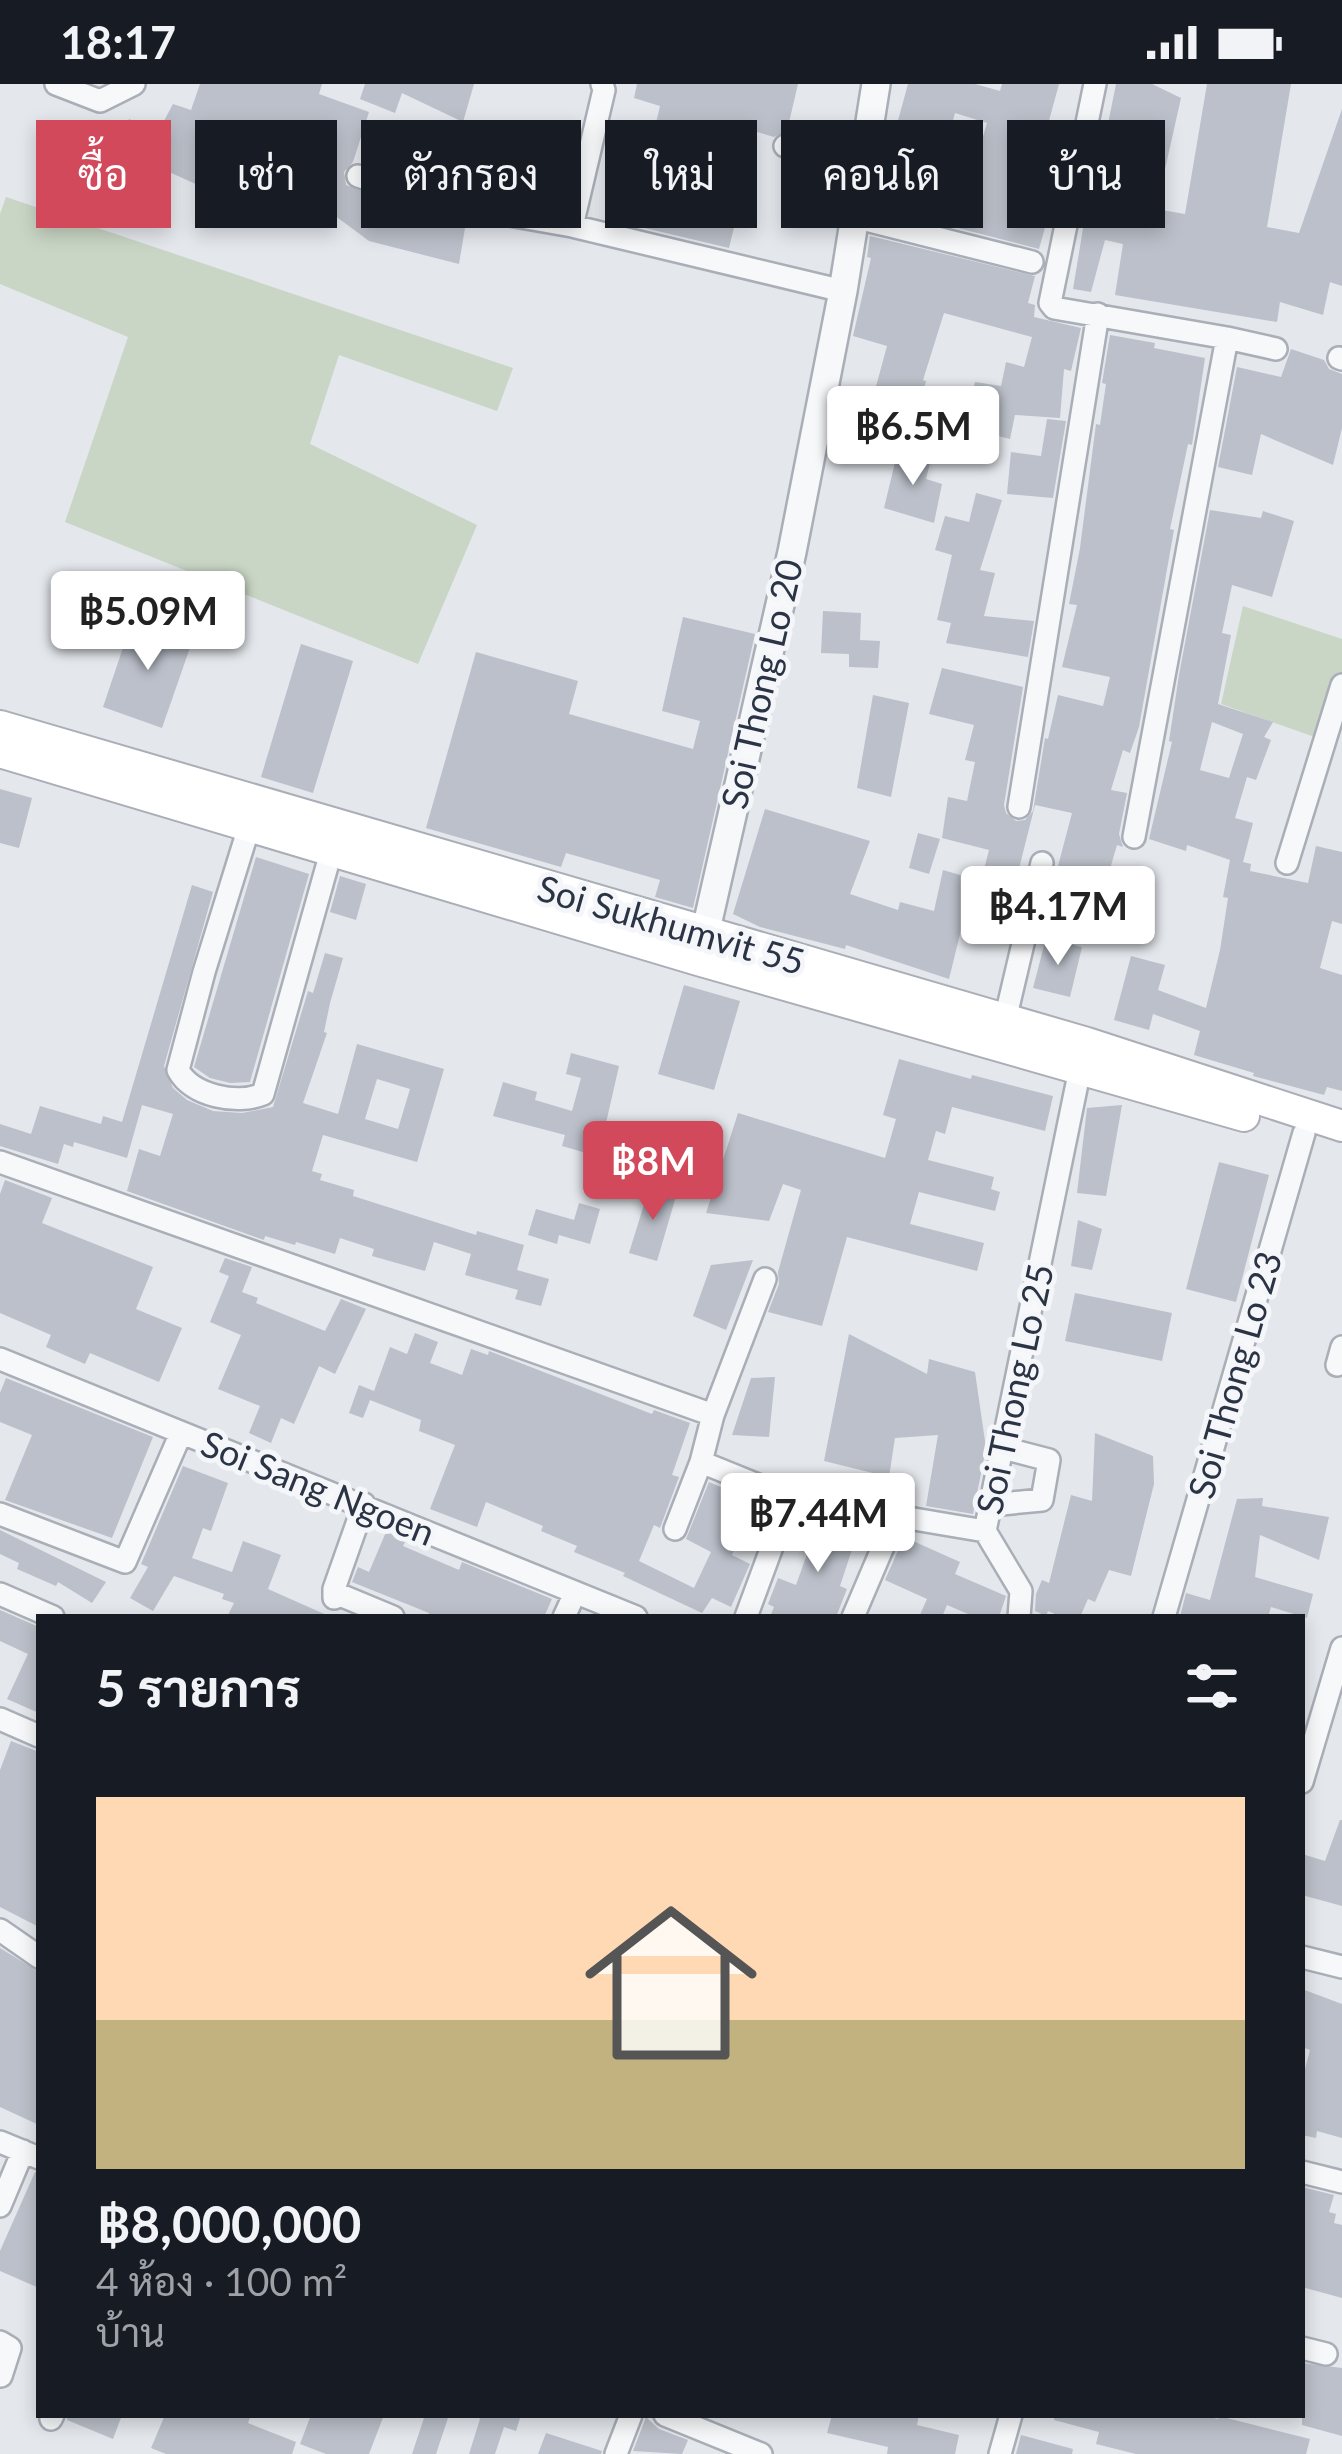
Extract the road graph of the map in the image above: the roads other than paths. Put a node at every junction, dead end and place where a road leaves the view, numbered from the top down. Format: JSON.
{"nodes":[{"id":1,"x":56,"y":84,"type":"edge"},
{"id":2,"x":134,"y":84,"type":"edge"},
{"id":3,"x":602,"y":84,"type":"edge"},
{"id":4,"x":1095,"y":84,"type":"edge"},
{"id":5,"x":874,"y":85,"type":"edge"},
{"id":6,"x":869,"y":120,"type":"edge"},
{"id":7,"x":358,"y":176,"type":"dead end"},
{"id":8,"x":361,"y":177,"type":"edge"},
{"id":9,"x":581,"y":183,"type":"edge"},
{"id":10,"x":580,"y":228,"type":"edge"},
{"id":11,"x":852,"y":228,"type":"edge"},
{"id":12,"x":898,"y":228,"type":"edge"},
{"id":13,"x":1032,"y":262,"type":"dead end"},
{"id":14,"x":843,"y":291,"type":"junction"},
{"id":15,"x":1098,"y":314,"type":"junction"},
{"id":16,"x":1227,"y":338,"type":"junction"},
{"id":17,"x":1276,"y":349,"type":"dead end"},
{"id":18,"x":1342,"y":686,"type":"edge"},
{"id":19,"x":0,"y":726,"type":"edge"},
{"id":20,"x":0,"y":752,"type":"edge"},
{"id":21,"x":1019,"y":807,"type":"dead end"},
{"id":22,"x":249,"y":827,"type":"junction"},
{"id":23,"x":1134,"y":837,"type":"dead end"},
{"id":24,"x":331,"y":852,"type":"junction"},
{"id":25,"x":1042,"y":863,"type":"dead end"},
{"id":26,"x":1287,"y":863,"type":"dead end"},
{"id":27,"x":705,"y":934,"type":"junction"},
{"id":28,"x":839,"y":987,"type":"junction"},
{"id":29,"x":1005,"y":1020,"type":"junction"},
{"id":30,"x":1083,"y":1056,"type":"junction"},
{"id":31,"x":1319,"y":1126,"type":"edge"},
{"id":32,"x":1342,"y":1144,"type":"edge"},
{"id":33,"x":0,"y":1162,"type":"edge"},
{"id":34,"x":765,"y":1279,"type":"dead end"},
{"id":35,"x":0,"y":1359,"type":"edge"},
{"id":36,"x":713,"y":1415,"type":"junction"},
{"id":37,"x":181,"y":1433,"type":"junction"},
{"id":38,"x":1003,"y":1448,"type":"junction"},
{"id":39,"x":701,"y":1462,"type":"junction"},
{"id":40,"x":790,"y":1498,"type":"junction"},
{"id":41,"x":364,"y":1504,"type":"junction"},
{"id":42,"x":991,"y":1505,"type":"junction"},
{"id":43,"x":0,"y":1514,"type":"edge"},
{"id":44,"x":897,"y":1514,"type":"junction"},
{"id":45,"x":675,"y":1529,"type":"dead end"},
{"id":46,"x":985,"y":1532,"type":"junction"},
{"id":47,"x":575,"y":1593,"type":"junction"},
{"id":48,"x":0,"y":1594,"type":"edge"},
{"id":49,"x":46,"y":1614,"type":"edge"},
{"id":50,"x":386,"y":1614,"type":"edge"},
{"id":51,"x":565,"y":1614,"type":"edge"},
{"id":52,"x":628,"y":1614,"type":"edge"},
{"id":53,"x":747,"y":1614,"type":"edge"},
{"id":54,"x":855,"y":1614,"type":"edge"},
{"id":55,"x":1019,"y":1614,"type":"edge"},
{"id":56,"x":1165,"y":1614,"type":"edge"},
{"id":57,"x":1342,"y":1648,"type":"edge"},
{"id":58,"x":0,"y":1719,"type":"edge"},
{"id":59,"x":36,"y":1735,"type":"edge"},
{"id":60,"x":1305,"y":1772,"type":"edge"},
{"id":61,"x":0,"y":1930,"type":"edge"},
{"id":62,"x":36,"y":1955,"type":"edge"},
{"id":63,"x":1305,"y":1958,"type":"edge"},
{"id":64,"x":1342,"y":1967,"type":"edge"},
{"id":65,"x":0,"y":2142,"type":"edge"},
{"id":66,"x":31,"y":2155,"type":"edge"},
{"id":67,"x":1305,"y":2173,"type":"edge"},
{"id":68,"x":1342,"y":2182,"type":"edge"},
{"id":69,"x":0,"y":2206,"type":"edge"},
{"id":70,"x":0,"y":2342,"type":"edge"},
{"id":71,"x":1305,"y":2349,"type":"edge"},
{"id":72,"x":1326,"y":2354,"type":"dead end"},
{"id":73,"x":1,"y":2376,"type":"edge"},
{"id":74,"x":630,"y":2418,"type":"edge"},
{"id":75,"x":672,"y":2418,"type":"edge"},
{"id":76,"x":1010,"y":2418,"type":"edge"},
{"id":77,"x":616,"y":2454,"type":"edge"},
{"id":78,"x":761,"y":2454,"type":"edge"},
{"id":79,"x":1000,"y":2454,"type":"edge"}],
"edges":[{"from":1,"to":2,"type":"street"},
{"from":3,"to":9,"type":"street"},
{"from":4,"to":15,"type":"street"},
{"from":5,"to":6,"type":"street","name":"Soi Thong Lo 20"},
{"from":7,"to":8,"type":"street"},
{"from":10,"to":14,"type":"street"},
{"from":11,"to":14,"type":"street","name":"Soi Thong Lo 20"},
{"from":12,"to":13,"type":"street"},
{"from":14,"to":27,"type":"street","name":"Soi Thong Lo 20"},
{"from":15,"to":16,"type":"street"},
{"from":15,"to":21,"type":"street"},
{"from":16,"to":17,"type":"street"},
{"from":16,"to":23,"type":"street"},
{"from":18,"to":26,"type":"street"},
{"from":19,"to":27,"type":"main road","name":"Soi Sukhumvit 55"},
{"from":20,"to":22,"type":"main road","name":"Soi Sukhumvit 55"},
{"from":22,"to":24,"type":"main road","name":"Soi Sukhumvit 55"},
{"from":22,"to":24,"type":"street"},
{"from":24,"to":28,"type":"main road","name":"Soi Sukhumvit 55"},
{"from":25,"to":29,"type":"street"},
{"from":27,"to":28,"type":"main road","name":"Soi Sukhumvit 55"},
{"from":28,"to":29,"type":"main road","name":"Soi Sukhumvit 55"},
{"from":28,"to":30,"type":"main road","name":"Soi Sukhumvit 55"},
{"from":29,"to":30,"type":"main road","name":"Soi Sukhumvit 55"},
{"from":30,"to":31,"type":"main road","name":"Soi Sukhumvit 55"},
{"from":30,"to":38,"type":"street","name":"Soi Thong Lo 25"},
{"from":31,"to":32,"type":"main road","name":"Soi Sukhumvit 55"},
{"from":31,"to":56,"type":"street","name":"Soi Thong Lo 23"},
{"from":33,"to":36,"type":"street"},
{"from":34,"to":36,"type":"street"},
{"from":35,"to":37,"type":"street","name":"Soi Sang Ngoen"},
{"from":36,"to":39,"type":"street"},
{"from":37,"to":41,"type":"street","name":"Soi Sang Ngoen"},
{"from":37,"to":43,"type":"street"},
{"from":38,"to":42,"type":"street","name":"Soi Thong Lo 25"},
{"from":38,"to":42,"type":"street"},
{"from":39,"to":40,"type":"street","name":"Soi Thong Lo 25"},
{"from":39,"to":45,"type":"street"},
{"from":40,"to":44,"type":"street","name":"Soi Thong Lo 25"},
{"from":40,"to":53,"type":"street"},
{"from":41,"to":47,"type":"street","name":"Soi Sang Ngoen"},
{"from":41,"to":50,"type":"street"},
{"from":42,"to":46,"type":"street","name":"Soi Thong Lo 25"},
{"from":44,"to":46,"type":"street","name":"Soi Thong Lo 25"},
{"from":44,"to":54,"type":"street"},
{"from":46,"to":55,"type":"street"},
{"from":47,"to":51,"type":"street"},
{"from":47,"to":52,"type":"street","name":"Soi Sang Ngoen"},
{"from":48,"to":49,"type":"street"},
{"from":57,"to":60,"type":"street"},
{"from":58,"to":59,"type":"street"},
{"from":61,"to":62,"type":"street"},
{"from":63,"to":64,"type":"street"},
{"from":65,"to":66,"type":"street"},
{"from":66,"to":69,"type":"street"},
{"from":67,"to":68,"type":"street"},
{"from":70,"to":73,"type":"street"},
{"from":71,"to":72,"type":"street"},
{"from":74,"to":77,"type":"street"},
{"from":75,"to":78,"type":"street"},
{"from":76,"to":79,"type":"street"}]}
